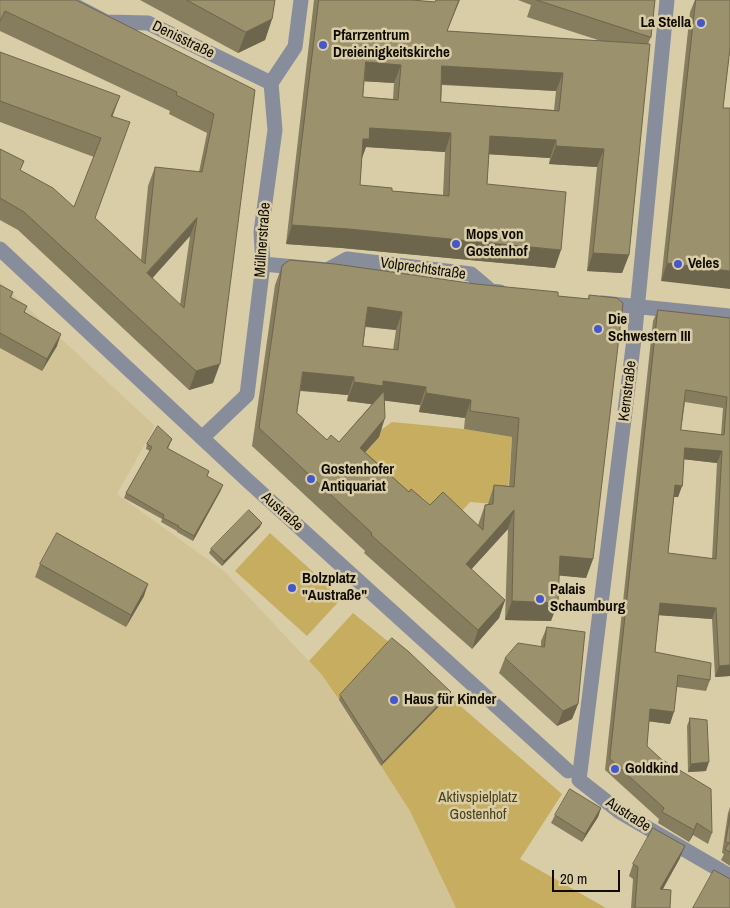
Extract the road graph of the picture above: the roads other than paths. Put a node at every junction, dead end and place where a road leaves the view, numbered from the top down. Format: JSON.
{"nodes":[{"id":1,"x":64,"y":0,"type":"edge"},
{"id":2,"x":302,"y":0,"type":"edge"},
{"id":3,"x":667,"y":0,"type":"edge"},
{"id":4,"x":271,"y":83,"type":"junction"},
{"id":5,"x":0,"y":249,"type":"edge"},
{"id":6,"x":263,"y":264,"type":"junction"},
{"id":7,"x":510,"y":293,"type":"edge"},
{"id":8,"x":589,"y":301,"type":"edge"},
{"id":9,"x":637,"y":307,"type":"junction"},
{"id":10,"x":730,"y":316,"type":"edge"},
{"id":11,"x":202,"y":438,"type":"junction"},
{"id":12,"x":574,"y":775,"type":"junction"},
{"id":13,"x":730,"y":876,"type":"edge"}],
"edges":[{"from":1,"to":4,"type":"street","name":"Denisstraße"},
{"from":2,"to":4,"type":"street"},
{"from":3,"to":9,"type":"street","name":"Kernstraße"},
{"from":4,"to":6,"type":"street","name":"Müllnerstraße"},
{"from":5,"to":11,"type":"street","name":"Austraße"},
{"from":6,"to":7,"type":"street","name":"Volprechtstraße"},
{"from":6,"to":11,"type":"street","name":"Müllnerstraße"},
{"from":8,"to":9,"type":"street"},
{"from":9,"to":10,"type":"street"},
{"from":9,"to":12,"type":"street","name":"Kernstraße"},
{"from":11,"to":12,"type":"street","name":"Austraße"},
{"from":12,"to":13,"type":"street","name":"Austraße"}]}
